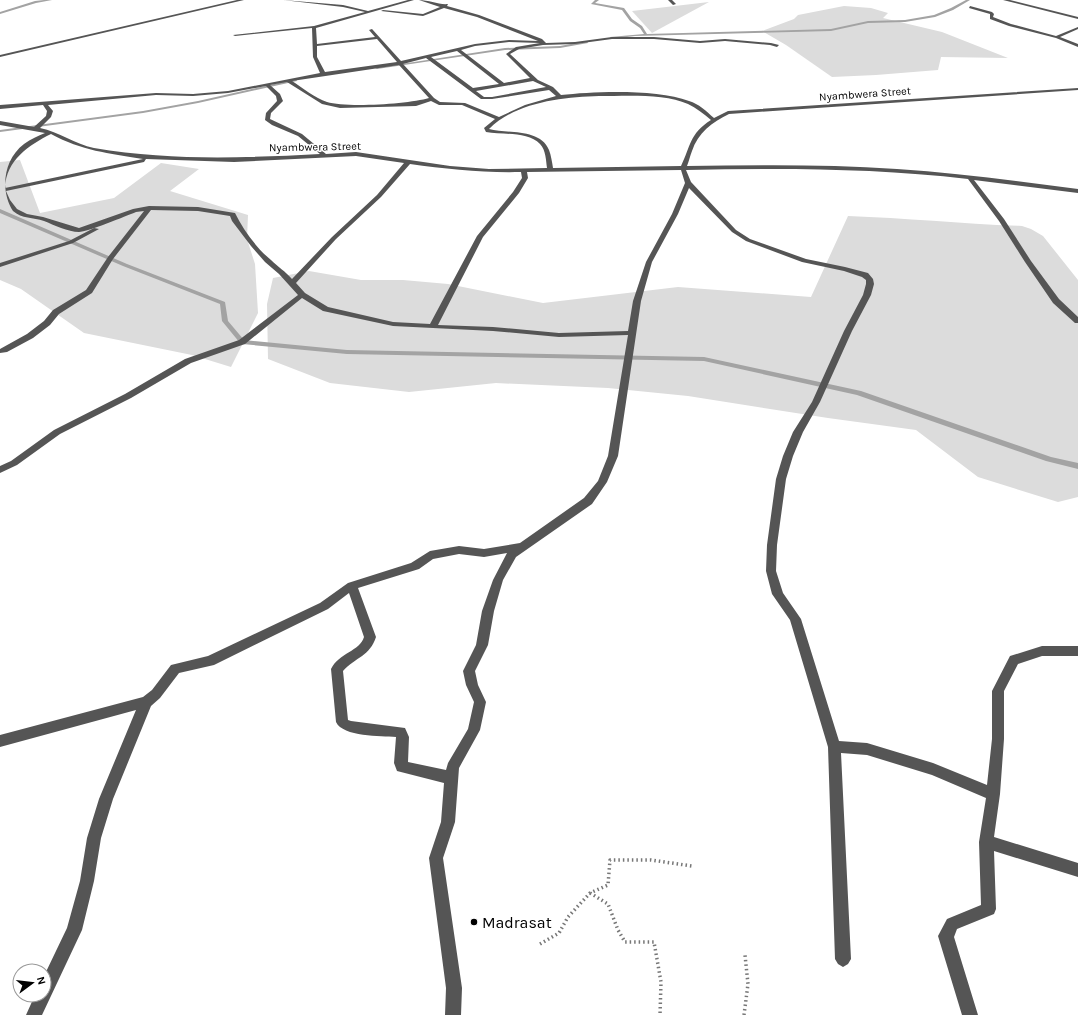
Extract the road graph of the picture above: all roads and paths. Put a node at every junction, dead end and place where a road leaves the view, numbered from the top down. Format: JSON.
{"nodes":[{"id":1,"x":242,"y":0,"type":"edge"},
{"id":2,"x":285,"y":0,"type":"edge"},
{"id":3,"x":412,"y":0,"type":"edge"},
{"id":4,"x":421,"y":0,"type":"edge"},
{"id":5,"x":448,"y":0,"type":"edge"},
{"id":6,"x":670,"y":0,"type":"edge"},
{"id":7,"x":1005,"y":0,"type":"edge"},
{"id":8,"x":350,"y":2,"type":"dead end"},
{"id":9,"x":674,"y":4,"type":"dead end"},
{"id":10,"x":343,"y":6,"type":"junction"},
{"id":11,"x":446,"y":6,"type":"junction"},
{"id":12,"x":970,"y":7,"type":"dead end"},
{"id":13,"x":377,"y":10,"type":"junction"},
{"id":14,"x":368,"y":11,"type":"junction"},
{"id":15,"x":1078,"y":18,"type":"edge"},
{"id":16,"x":314,"y":27,"type":"junction"},
{"id":17,"x":1078,"y":28,"type":"edge"},
{"id":18,"x":371,"y":30,"type":"dead end"},
{"id":19,"x":509,"y":32,"type":"junction"},
{"id":20,"x":235,"y":35,"type":"dead end"},
{"id":21,"x":1057,"y":37,"type":"junction"},
{"id":22,"x":379,"y":38,"type":"junction"},
{"id":23,"x":509,"y":41,"type":"junction"},
{"id":24,"x":546,"y":42,"type":"junction"},
{"id":25,"x":315,"y":45,"type":"junction"},
{"id":26,"x":777,"y":46,"type":"dead end"},
{"id":27,"x":1078,"y":46,"type":"edge"},
{"id":28,"x":457,"y":49,"type":"junction"},
{"id":29,"x":0,"y":56,"type":"edge"},
{"id":30,"x":428,"y":57,"type":"junction"},
{"id":31,"x":400,"y":63,"type":"junction"},
{"id":32,"x":323,"y":74,"type":"junction"},
{"id":33,"x":534,"y":79,"type":"junction"},
{"id":34,"x":288,"y":81,"type":"junction"},
{"id":35,"x":267,"y":85,"type":"junction"},
{"id":36,"x":504,"y":85,"type":"junction"},
{"id":37,"x":551,"y":88,"type":"junction"},
{"id":38,"x":1078,"y":88,"type":"edge"},
{"id":39,"x":471,"y":90,"type":"junction"},
{"id":40,"x":560,"y":97,"type":"junction"},
{"id":41,"x":432,"y":99,"type":"junction"},
{"id":42,"x":44,"y":103,"type":"junction"},
{"id":43,"x":0,"y":107,"type":"edge"},
{"id":44,"x":500,"y":119,"type":"junction"},
{"id":45,"x":713,"y":119,"type":"junction"},
{"id":46,"x":0,"y":123,"type":"edge"},
{"id":47,"x":36,"y":129,"type":"junction"},
{"id":48,"x":51,"y":132,"type":"junction"},
{"id":49,"x":324,"y":154,"type":"junction"},
{"id":50,"x":150,"y":158,"type":"junction"},
{"id":51,"x":408,"y":162,"type":"junction"},
{"id":52,"x":683,"y":168,"type":"junction"},
{"id":53,"x":524,"y":170,"type":"junction"},
{"id":54,"x":550,"y":171,"type":"junction"},
{"id":55,"x":970,"y":178,"type":"junction"},
{"id":56,"x":688,"y":183,"type":"junction"},
{"id":57,"x":1,"y":190,"type":"edge"},
{"id":58,"x":1078,"y":191,"type":"edge"},
{"id":59,"x":149,"y":208,"type":"junction"},
{"id":60,"x":135,"y":210,"type":"junction"},
{"id":61,"x":0,"y":265,"type":"edge"},
{"id":62,"x":291,"y":284,"type":"junction"},
{"id":63,"x":302,"y":295,"type":"junction"},
{"id":64,"x":1078,"y":321,"type":"edge"},
{"id":65,"x":433,"y":327,"type":"junction"},
{"id":66,"x":631,"y":333,"type":"junction"},
{"id":67,"x":0,"y":351,"type":"edge"},
{"id":68,"x":0,"y":470,"type":"edge"},
{"id":69,"x":524,"y":547,"type":"junction"},
{"id":70,"x":352,"y":586,"type":"junction"},
{"id":71,"x":1078,"y":651,"type":"edge"},
{"id":72,"x":146,"y":702,"type":"junction"},
{"id":73,"x":0,"y":741,"type":"edge"},
{"id":74,"x":834,"y":747,"type":"junction"},
{"id":75,"x":450,"y":778,"type":"junction"},
{"id":76,"x":993,"y":794,"type":"junction"},
{"id":77,"x":986,"y":842,"type":"junction"},
{"id":78,"x":692,"y":866,"type":"dead end"},
{"id":79,"x":1078,"y":870,"type":"edge"},
{"id":80,"x":590,"y":893,"type":"junction"},
{"id":81,"x":540,"y":944,"type":"dead end"},
{"id":82,"x":745,"y":955,"type":"dead end"},
{"id":83,"x":843,"y":959,"type":"dead end"},
{"id":84,"x":52,"y":977,"type":"edge"},
{"id":85,"x":40,"y":1003,"type":"edge"},
{"id":86,"x":34,"y":1015,"type":"edge"},
{"id":87,"x":453,"y":1015,"type":"edge"},
{"id":88,"x":660,"y":1015,"type":"edge"},
{"id":89,"x":744,"y":1015,"type":"edge"},
{"id":90,"x":970,"y":1015,"type":"edge"}],
"edges":[{"from":1,"to":29,"type":"street"},
{"from":2,"to":10,"type":"street"},
{"from":3,"to":13,"type":"street"},
{"from":4,"to":11,"type":"street"},
{"from":5,"to":11,"type":"street"},
{"from":6,"to":9,"type":"street"},
{"from":7,"to":15,"type":"street"},
{"from":8,"to":10,"type":"street"},
{"from":10,"to":14,"type":"street"},
{"from":11,"to":13,"type":"street"},
{"from":11,"to":19,"type":"street"},
{"from":12,"to":21,"type":"street"},
{"from":13,"to":14,"type":"street"},
{"from":14,"to":16,"type":"street"},
{"from":16,"to":20,"type":"street"},
{"from":16,"to":25,"type":"street"},
{"from":17,"to":21,"type":"street"},
{"from":18,"to":22,"type":"street"},
{"from":19,"to":23,"type":"street"},
{"from":19,"to":24,"type":"street"},
{"from":21,"to":27,"type":"street"},
{"from":22,"to":25,"type":"street"},
{"from":22,"to":31,"type":"street"},
{"from":23,"to":24,"type":"street"},
{"from":23,"to":28,"type":"street"},
{"from":24,"to":26,"type":"street"},
{"from":24,"to":33,"type":"street"},
{"from":25,"to":32,"type":"street"},
{"from":28,"to":30,"type":"street"},
{"from":28,"to":36,"type":"street"},
{"from":30,"to":31,"type":"street"},
{"from":30,"to":39,"type":"street"},
{"from":31,"to":32,"type":"street"},
{"from":31,"to":41,"type":"street"},
{"from":32,"to":34,"type":"street"},
{"from":33,"to":36,"type":"street"},
{"from":33,"to":37,"type":"street"},
{"from":34,"to":35,"type":"street"},
{"from":34,"to":41,"type":"street"},
{"from":35,"to":42,"type":"street"},
{"from":35,"to":49,"type":"street"},
{"from":36,"to":39,"type":"street"},
{"from":37,"to":39,"type":"street"},
{"from":37,"to":40,"type":"street"},
{"from":38,"to":45,"type":"street","name":"Nyambwera Street"},
{"from":40,"to":44,"type":"street"},
{"from":40,"to":45,"type":"street"},
{"from":41,"to":44,"type":"street"},
{"from":42,"to":43,"type":"street"},
{"from":42,"to":47,"type":"street"},
{"from":44,"to":54,"type":"street"},
{"from":45,"to":52,"type":"street","name":"Nyambwera Street"},
{"from":46,"to":47,"type":"street","name":"Nyambwera Street"},
{"from":47,"to":48,"type":"street","name":"Nyambwera Street"},
{"from":48,"to":50,"type":"street","name":"Nyambwera Street"},
{"from":48,"to":57,"type":"street"},
{"from":49,"to":50,"type":"street","name":"Nyambwera Street"},
{"from":49,"to":51,"type":"street","name":"Nyambwera Street"},
{"from":50,"to":57,"type":"street"},
{"from":51,"to":53,"type":"street","name":"Nyambwera Street"},
{"from":51,"to":62,"type":"street"},
{"from":52,"to":54,"type":"street","name":"Nyambwera Street"},
{"from":52,"to":55,"type":"street","name":"Nyambwera Street"},
{"from":52,"to":56,"type":"street"},
{"from":53,"to":54,"type":"street","name":"Nyambwera Street"},
{"from":53,"to":65,"type":"street"},
{"from":55,"to":58,"type":"street","name":"Nyambwera Street"},
{"from":55,"to":64,"type":"street"},
{"from":56,"to":66,"type":"street"},
{"from":56,"to":74,"type":"street"},
{"from":57,"to":60,"type":"street"},
{"from":59,"to":60,"type":"street"},
{"from":59,"to":62,"type":"street"},
{"from":59,"to":67,"type":"street"},
{"from":60,"to":61,"type":"street"},
{"from":62,"to":63,"type":"street"},
{"from":63,"to":65,"type":"street"},
{"from":63,"to":68,"type":"street"},
{"from":65,"to":66,"type":"street"},
{"from":66,"to":69,"type":"street"},
{"from":69,"to":70,"type":"street"},
{"from":69,"to":75,"type":"street"},
{"from":70,"to":72,"type":"street"},
{"from":70,"to":75,"type":"street"},
{"from":71,"to":76,"type":"street"},
{"from":72,"to":73,"type":"street"},
{"from":72,"to":84,"type":"street"},
{"from":74,"to":76,"type":"street"},
{"from":74,"to":83,"type":"street"},
{"from":75,"to":87,"type":"street"},
{"from":76,"to":77,"type":"street"},
{"from":77,"to":79,"type":"street"},
{"from":77,"to":90,"type":"street"},
{"from":78,"to":80,"type":"path"},
{"from":80,"to":81,"type":"path"},
{"from":80,"to":88,"type":"path"},
{"from":82,"to":89,"type":"path"},
{"from":85,"to":86,"type":"street"}]}
